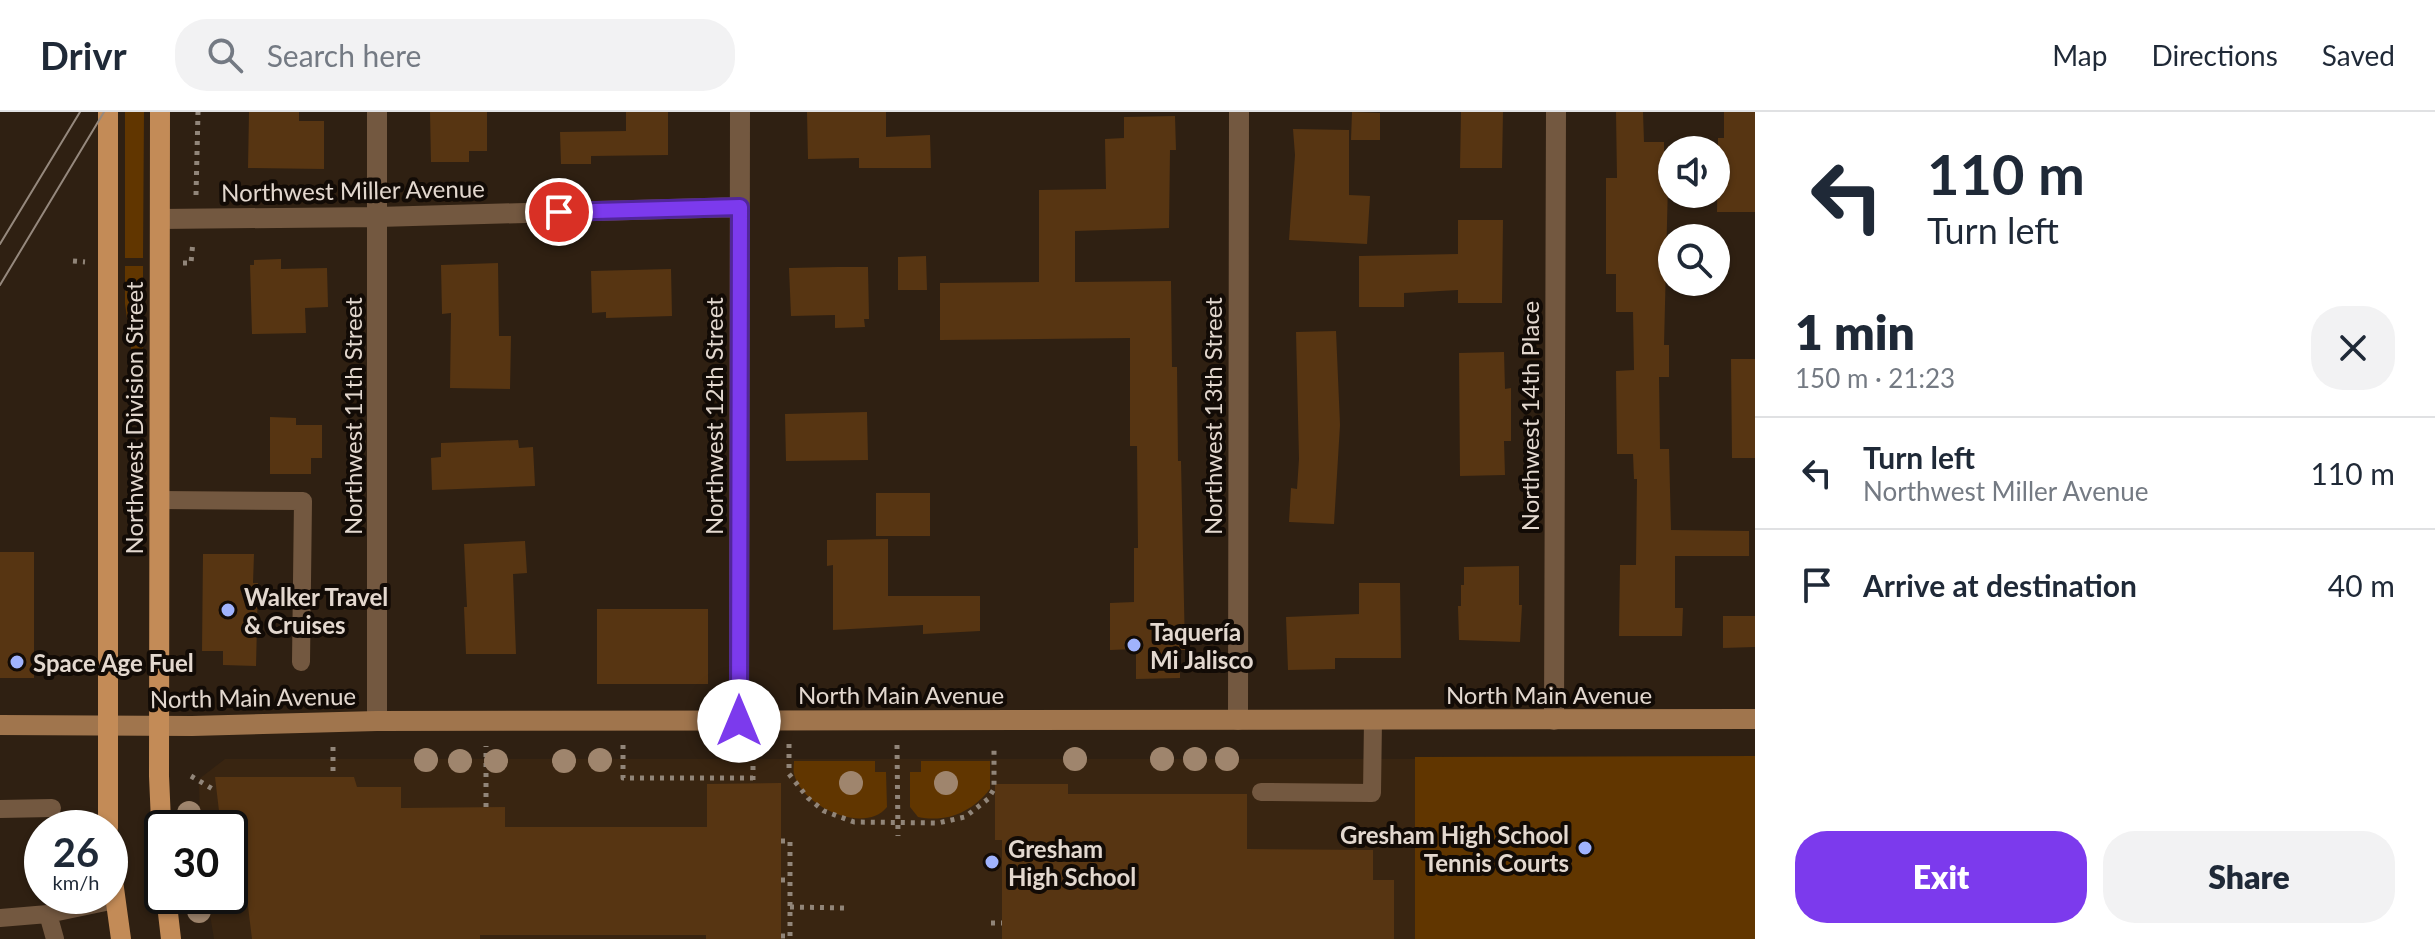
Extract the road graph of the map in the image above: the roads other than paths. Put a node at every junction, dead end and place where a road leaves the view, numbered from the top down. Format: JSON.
{"nodes":[{"id":1,"x":108,"y":112,"type":"edge"},
{"id":2,"x":160,"y":112,"type":"edge"},
{"id":3,"x":377,"y":112,"type":"edge"},
{"id":4,"x":740,"y":112,"type":"edge"},
{"id":5,"x":1239,"y":112,"type":"edge"},
{"id":6,"x":1556,"y":112,"type":"edge"},
{"id":7,"x":740,"y":207,"type":"junction"},
{"id":8,"x":378,"y":217,"type":"junction"},
{"id":9,"x":160,"y":219,"type":"junction"},
{"id":10,"x":159,"y":500,"type":"junction"},
{"id":11,"x":301,"y":662,"type":"dead end"},
{"id":12,"x":1755,"y":719,"type":"edge"},
{"id":13,"x":1238,"y":720,"type":"junction"},
{"id":14,"x":1373,"y":720,"type":"junction"},
{"id":15,"x":1554,"y":720,"type":"junction"},
{"id":16,"x":377,"y":721,"type":"junction"},
{"id":17,"x":739,"y":721,"type":"junction"},
{"id":18,"x":107,"y":724,"type":"junction"},
{"id":19,"x":0,"y":725,"type":"edge"},
{"id":20,"x":159,"y":725,"type":"junction"},
{"id":21,"x":1261,"y":792,"type":"dead end"},
{"id":22,"x":52,"y":808,"type":"dead end"},
{"id":23,"x":0,"y":809,"type":"edge"},
{"id":24,"x":108,"y":810,"type":"edge"},
{"id":25,"x":161,"y":810,"type":"edge"},
{"id":26,"x":48,"y":914,"type":"joint"},
{"id":27,"x":117,"y":914,"type":"edge"},
{"id":28,"x":168,"y":914,"type":"edge"},
{"id":29,"x":0,"y":918,"type":"edge"},
{"id":30,"x":55,"y":939,"type":"edge"},
{"id":31,"x":121,"y":939,"type":"edge"},
{"id":32,"x":171,"y":939,"type":"edge"}],
"edges":[{"from":1,"to":18,"type":"main road","name":"Northwest Division Street"},
{"from":2,"to":9,"type":"main road","name":"Northwest Division Street"},
{"from":3,"to":8,"type":"street","name":"Northwest 11th Street"},
{"from":4,"to":7,"type":"street","name":"Northwest 12th Street"},
{"from":5,"to":13,"type":"street","name":"Northwest 13th Street"},
{"from":6,"to":15,"type":"street","name":"Northwest 14th Place"},
{"from":7,"to":8,"type":"street","name":"Northwest Miller Avenue"},
{"from":7,"to":17,"type":"street","name":"Northwest 12th Street"},
{"from":8,"to":9,"type":"street","name":"Northwest Miller Avenue"},
{"from":8,"to":16,"type":"street","name":"Northwest 11th Street"},
{"from":9,"to":10,"type":"main road","name":"Northwest Division Street"},
{"from":10,"to":11,"type":"lane"},
{"from":10,"to":20,"type":"main road","name":"Northwest Division Street"},
{"from":12,"to":15,"type":"street","name":"North Main Avenue"},
{"from":13,"to":14,"type":"street","name":"North Main Avenue"},
{"from":13,"to":17,"type":"street","name":"North Main Avenue"},
{"from":14,"to":15,"type":"street","name":"North Main Avenue"},
{"from":14,"to":21,"type":"lane"},
{"from":16,"to":17,"type":"street","name":"North Main Avenue"},
{"from":16,"to":20,"type":"street","name":"North Main Avenue"},
{"from":18,"to":19,"type":"street","name":"North Main Avenue"},
{"from":18,"to":20,"type":"street","name":"North Main Avenue"},
{"from":18,"to":24,"type":"main road","name":"Northwest Division Street"},
{"from":20,"to":25,"type":"main road","name":"Northwest Division Street"},
{"from":22,"to":23,"type":"lane"},
{"from":26,"to":29,"type":"lane"},
{"from":26,"to":30,"type":"lane"},
{"from":27,"to":31,"type":"main road"},
{"from":28,"to":32,"type":"main road"}]}
